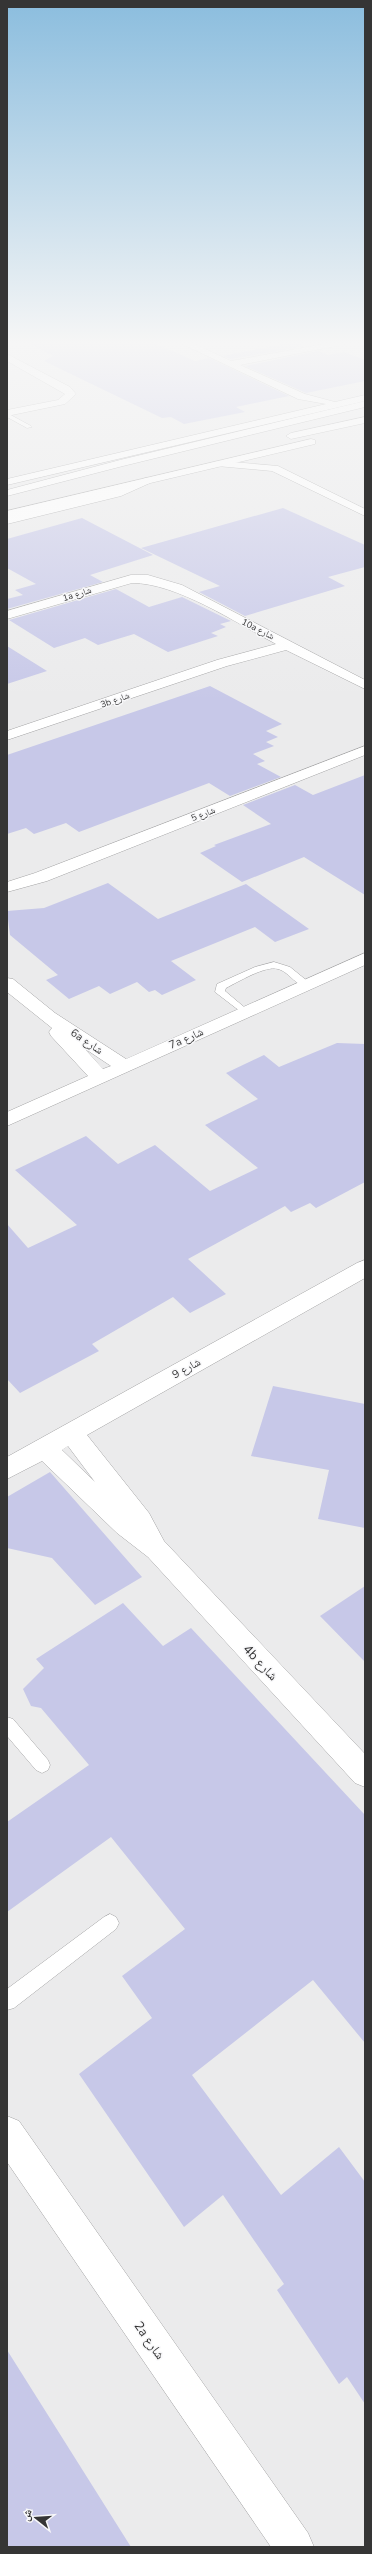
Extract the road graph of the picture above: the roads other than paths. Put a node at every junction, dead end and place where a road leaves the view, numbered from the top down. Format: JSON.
{"nodes":[{"id":1,"x":91,"y":461,"type":"edge"},
{"id":2,"x":127,"y":461,"type":"edge"},
{"id":3,"x":188,"y":461,"type":"edge"},
{"id":4,"x":232,"y":461,"type":"edge"},
{"id":5,"x":269,"y":461,"type":"edge"},
{"id":6,"x":221,"y":464,"type":"junction"},
{"id":7,"x":70,"y":466,"type":"junction"},
{"id":8,"x":274,"y":468,"type":"junction"},
{"id":9,"x":146,"y":481,"type":"junction"},
{"id":10,"x":7,"y":482,"type":"edge"},
{"id":11,"x":7,"y":487,"type":"edge"},
{"id":12,"x":7,"y":493,"type":"edge"},
{"id":13,"x":365,"y":504,"type":"edge"},
{"id":14,"x":352,"y":506,"type":"junction"},
{"id":15,"x":7,"y":508,"type":"edge"},
{"id":16,"x":365,"y":513,"type":"edge"},
{"id":17,"x":7,"y":514,"type":"edge"},
{"id":18,"x":7,"y":520,"type":"edge"},
{"id":19,"x":148,"y":578,"type":"joint"},
{"id":20,"x":7,"y":615,"type":"edge"},
{"id":21,"x":283,"y":642,"type":"junction"},
{"id":22,"x":365,"y":685,"type":"edge"},
{"id":23,"x":7,"y":736,"type":"edge"},
{"id":24,"x":365,"y":750,"type":"edge"},
{"id":25,"x":41,"y":877,"type":"junction"},
{"id":26,"x":7,"y":887,"type":"edge"},
{"id":27,"x":7,"y":895,"type":"edge"},
{"id":28,"x":365,"y":958,"type":"edge"},
{"id":29,"x":7,"y":983,"type":"edge"},
{"id":30,"x":306,"y":984,"type":"junction"},
{"id":31,"x":245,"y":1012,"type":"junction"},
{"id":32,"x":48,"y":1018,"type":"junction"},
{"id":33,"x":124,"y":1066,"type":"junction"},
{"id":34,"x":100,"y":1077,"type":"junction"},
{"id":35,"x":7,"y":1120,"type":"edge"},
{"id":36,"x":360,"y":1277,"type":"edge"},
{"id":37,"x":71,"y":1433,"type":"junction"},
{"id":38,"x":44,"y":1448,"type":"junction"},
{"id":39,"x":7,"y":1469,"type":"edge"},
{"id":40,"x":157,"y":1550,"type":"junction"},
{"id":41,"x":7,"y":1724,"type":"edge"},
{"id":42,"x":42,"y":1765,"type":"dead end"},
{"id":43,"x":365,"y":1774,"type":"edge"},
{"id":44,"x":110,"y":1923,"type":"dead end"},
{"id":45,"x":7,"y":2001,"type":"edge"},
{"id":46,"x":7,"y":2133,"type":"edge"},
{"id":47,"x":294,"y":2547,"type":"edge"}],
"edges":[{"from":1,"to":7,"type":"street"},
{"from":2,"to":12,"type":"street"},
{"from":3,"to":15,"type":"street"},
{"from":4,"to":6,"type":"street"},
{"from":5,"to":8,"type":"street"},
{"from":6,"to":8,"type":"street"},
{"from":6,"to":9,"type":"street"},
{"from":7,"to":10,"type":"street"},
{"from":7,"to":11,"type":"street"},
{"from":8,"to":14,"type":"street"},
{"from":9,"to":17,"type":"street"},
{"from":9,"to":18,"type":"street"},
{"from":13,"to":14,"type":"street"},
{"from":14,"to":16,"type":"street"},
{"from":19,"to":20,"type":"street","name":"1a شارع"},
{"from":19,"to":21,"type":"street","name":"10a شارع"},
{"from":21,"to":22,"type":"street","name":"10a شارع"},
{"from":21,"to":23,"type":"street","name":"3b شارع"},
{"from":24,"to":25,"type":"street","name":"شارع 5"},
{"from":25,"to":26,"type":"street","name":"شارع 5"},
{"from":25,"to":27,"type":"street","name":"شارع 5"},
{"from":28,"to":30,"type":"street","name":"7a شارع"},
{"from":29,"to":32,"type":"street","name":"6a شارع"},
{"from":30,"to":31,"type":"street","name":"7a شارع"},
{"from":30,"to":31,"type":"lane"},
{"from":31,"to":33,"type":"street","name":"7a شارع"},
{"from":32,"to":33,"type":"street","name":"6a شارع"},
{"from":32,"to":34,"type":"street","name":"6a شارع"},
{"from":33,"to":34,"type":"street","name":"7a شارع"},
{"from":34,"to":35,"type":"street","name":"7a شارع"},
{"from":36,"to":37,"type":"street","name":"شارع 9"},
{"from":37,"to":38,"type":"street","name":"شارع 9"},
{"from":37,"to":40,"type":"street","name":"4b شارع"},
{"from":38,"to":39,"type":"street","name":"شارع 9"},
{"from":38,"to":40,"type":"street","name":"4b شارع"},
{"from":40,"to":43,"type":"street","name":"4b شارع"},
{"from":41,"to":42,"type":"lane"},
{"from":44,"to":45,"type":"lane"},
{"from":46,"to":47,"type":"street","name":"2a شارع"}]}
